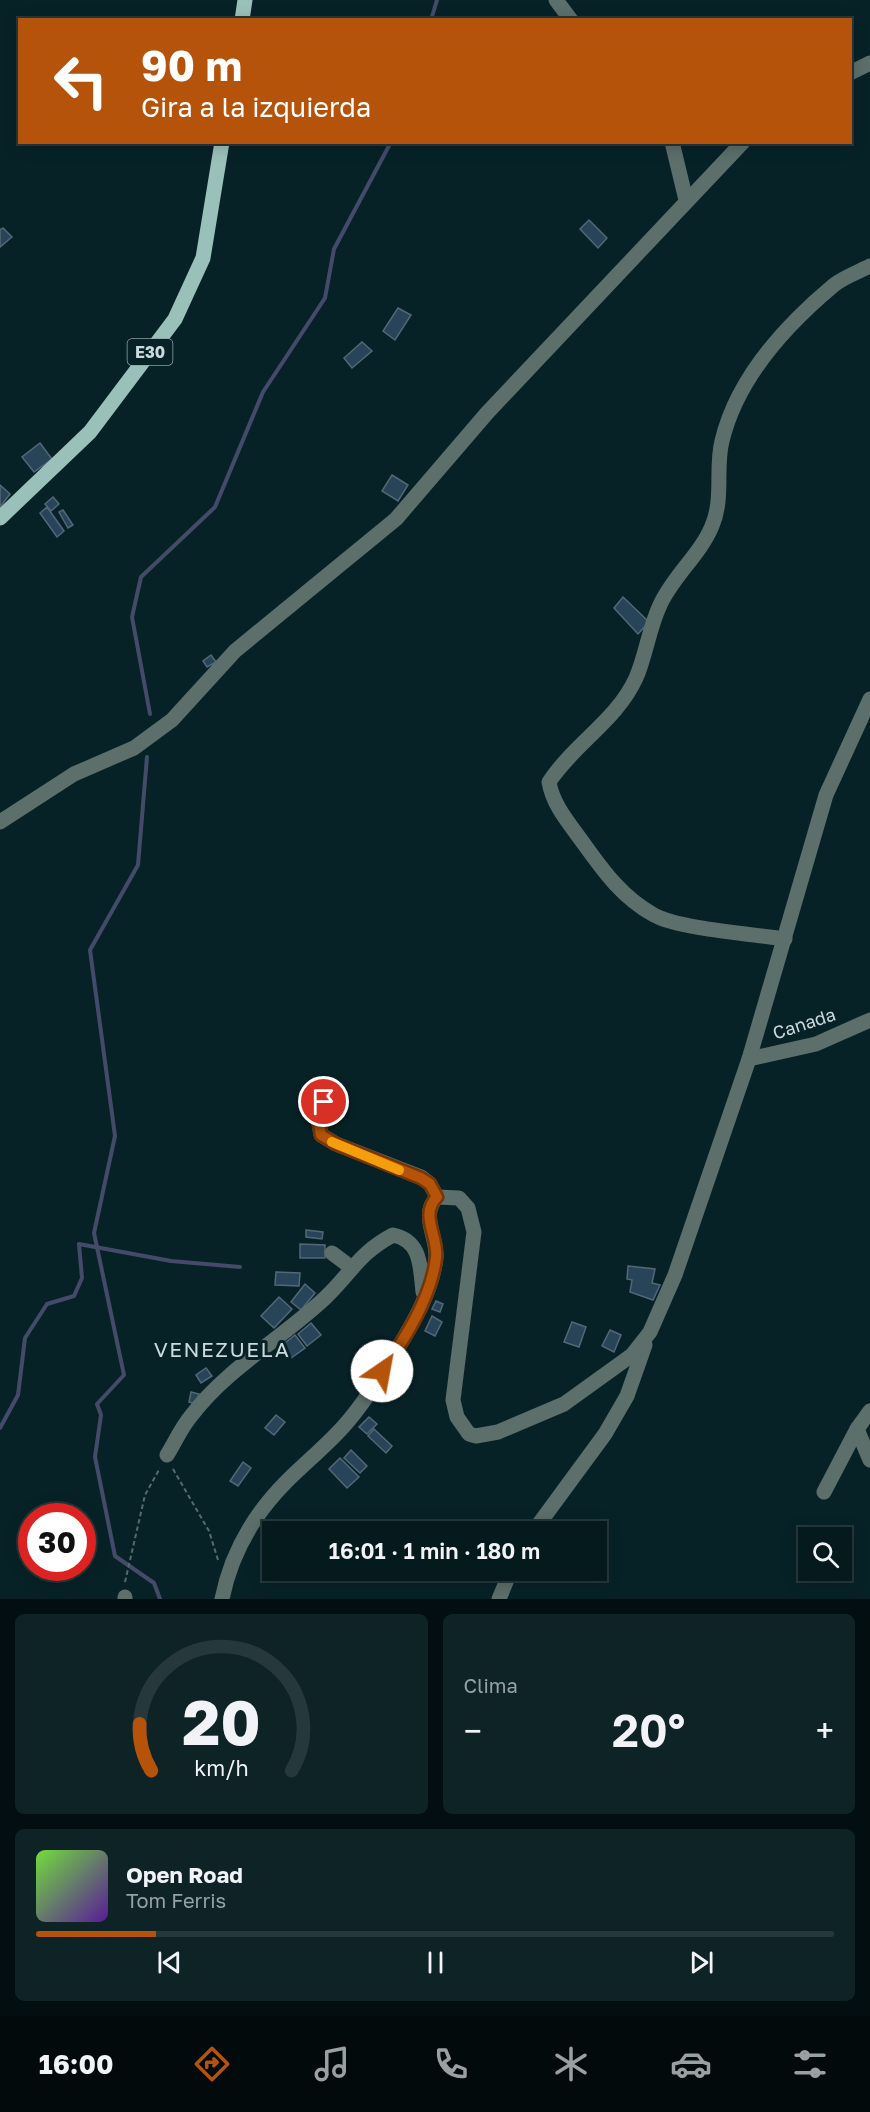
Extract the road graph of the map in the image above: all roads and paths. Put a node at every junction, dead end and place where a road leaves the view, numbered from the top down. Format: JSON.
{"nodes":[{"id":1,"x":246,"y":0,"type":"edge"},
{"id":2,"x":556,"y":0,"type":"edge"},
{"id":3,"x":242,"y":18,"type":"edge"},
{"id":4,"x":570,"y":18,"type":"edge"},
{"id":5,"x":870,"y":63,"type":"edge"},
{"id":6,"x":852,"y":72,"type":"edge"},
{"id":7,"x":222,"y":144,"type":"edge"},
{"id":8,"x":672,"y":144,"type":"edge"},
{"id":9,"x":741,"y":144,"type":"edge"},
{"id":10,"x":686,"y":200,"type":"junction"},
{"id":11,"x":870,"y":266,"type":"edge"},
{"id":12,"x":0,"y":518,"type":"edge"},
{"id":13,"x":870,"y":699,"type":"edge"},
{"id":14,"x":0,"y":822,"type":"edge"},
{"id":15,"x":785,"y":939,"type":"junction"},
{"id":16,"x":870,"y":1020,"type":"edge"},
{"id":17,"x":749,"y":1059,"type":"junction"},
{"id":18,"x":324,"y":1102,"type":"dead end"},
{"id":19,"x":437,"y":1197,"type":"junction"},
{"id":20,"x":332,"y":1253,"type":"dead end"},
{"id":21,"x":352,"y":1268,"type":"junction"},
{"id":22,"x":424,"y":1301,"type":"junction"},
{"id":23,"x":650,"y":1332,"type":"junction"},
{"id":24,"x":870,"y":1411,"type":"edge"},
{"id":25,"x":857,"y":1429,"type":"junction"},
{"id":26,"x":167,"y":1455,"type":"junction"},
{"id":27,"x":870,"y":1460,"type":"edge"},
{"id":28,"x":824,"y":1492,"type":"dead end"},
{"id":29,"x":540,"y":1521,"type":"edge"},
{"id":30,"x":125,"y":1572,"type":"dead end"},
{"id":31,"x":506,"y":1581,"type":"edge"},
{"id":32,"x":225,"y":1583,"type":"junction"},
{"id":33,"x":222,"y":1599,"type":"edge"},
{"id":34,"x":499,"y":1599,"type":"edge"}],
"edges":[{"from":1,"to":3,"type":"main road"},
{"from":2,"to":4,"type":"street"},
{"from":5,"to":6,"type":"street"},
{"from":7,"to":12,"type":"main road","number":"E30"},
{"from":8,"to":10,"type":"street"},
{"from":9,"to":10,"type":"street"},
{"from":10,"to":14,"type":"street"},
{"from":11,"to":15,"type":"street"},
{"from":13,"to":15,"type":"street"},
{"from":15,"to":17,"type":"street"},
{"from":16,"to":17,"type":"street","name":"Canada"},
{"from":17,"to":23,"type":"street"},
{"from":18,"to":19,"type":"street"},
{"from":19,"to":22,"type":"street"},
{"from":19,"to":23,"type":"street"},
{"from":20,"to":21,"type":"street"},
{"from":21,"to":22,"type":"street"},
{"from":21,"to":26,"type":"street"},
{"from":22,"to":32,"type":"street"},
{"from":23,"to":29,"type":"street"},
{"from":24,"to":25,"type":"street"},
{"from":25,"to":27,"type":"street"},
{"from":25,"to":28,"type":"street"},
{"from":26,"to":30,"type":"path"},
{"from":26,"to":32,"type":"path"},
{"from":31,"to":34,"type":"street"},
{"from":32,"to":33,"type":"street"}]}
